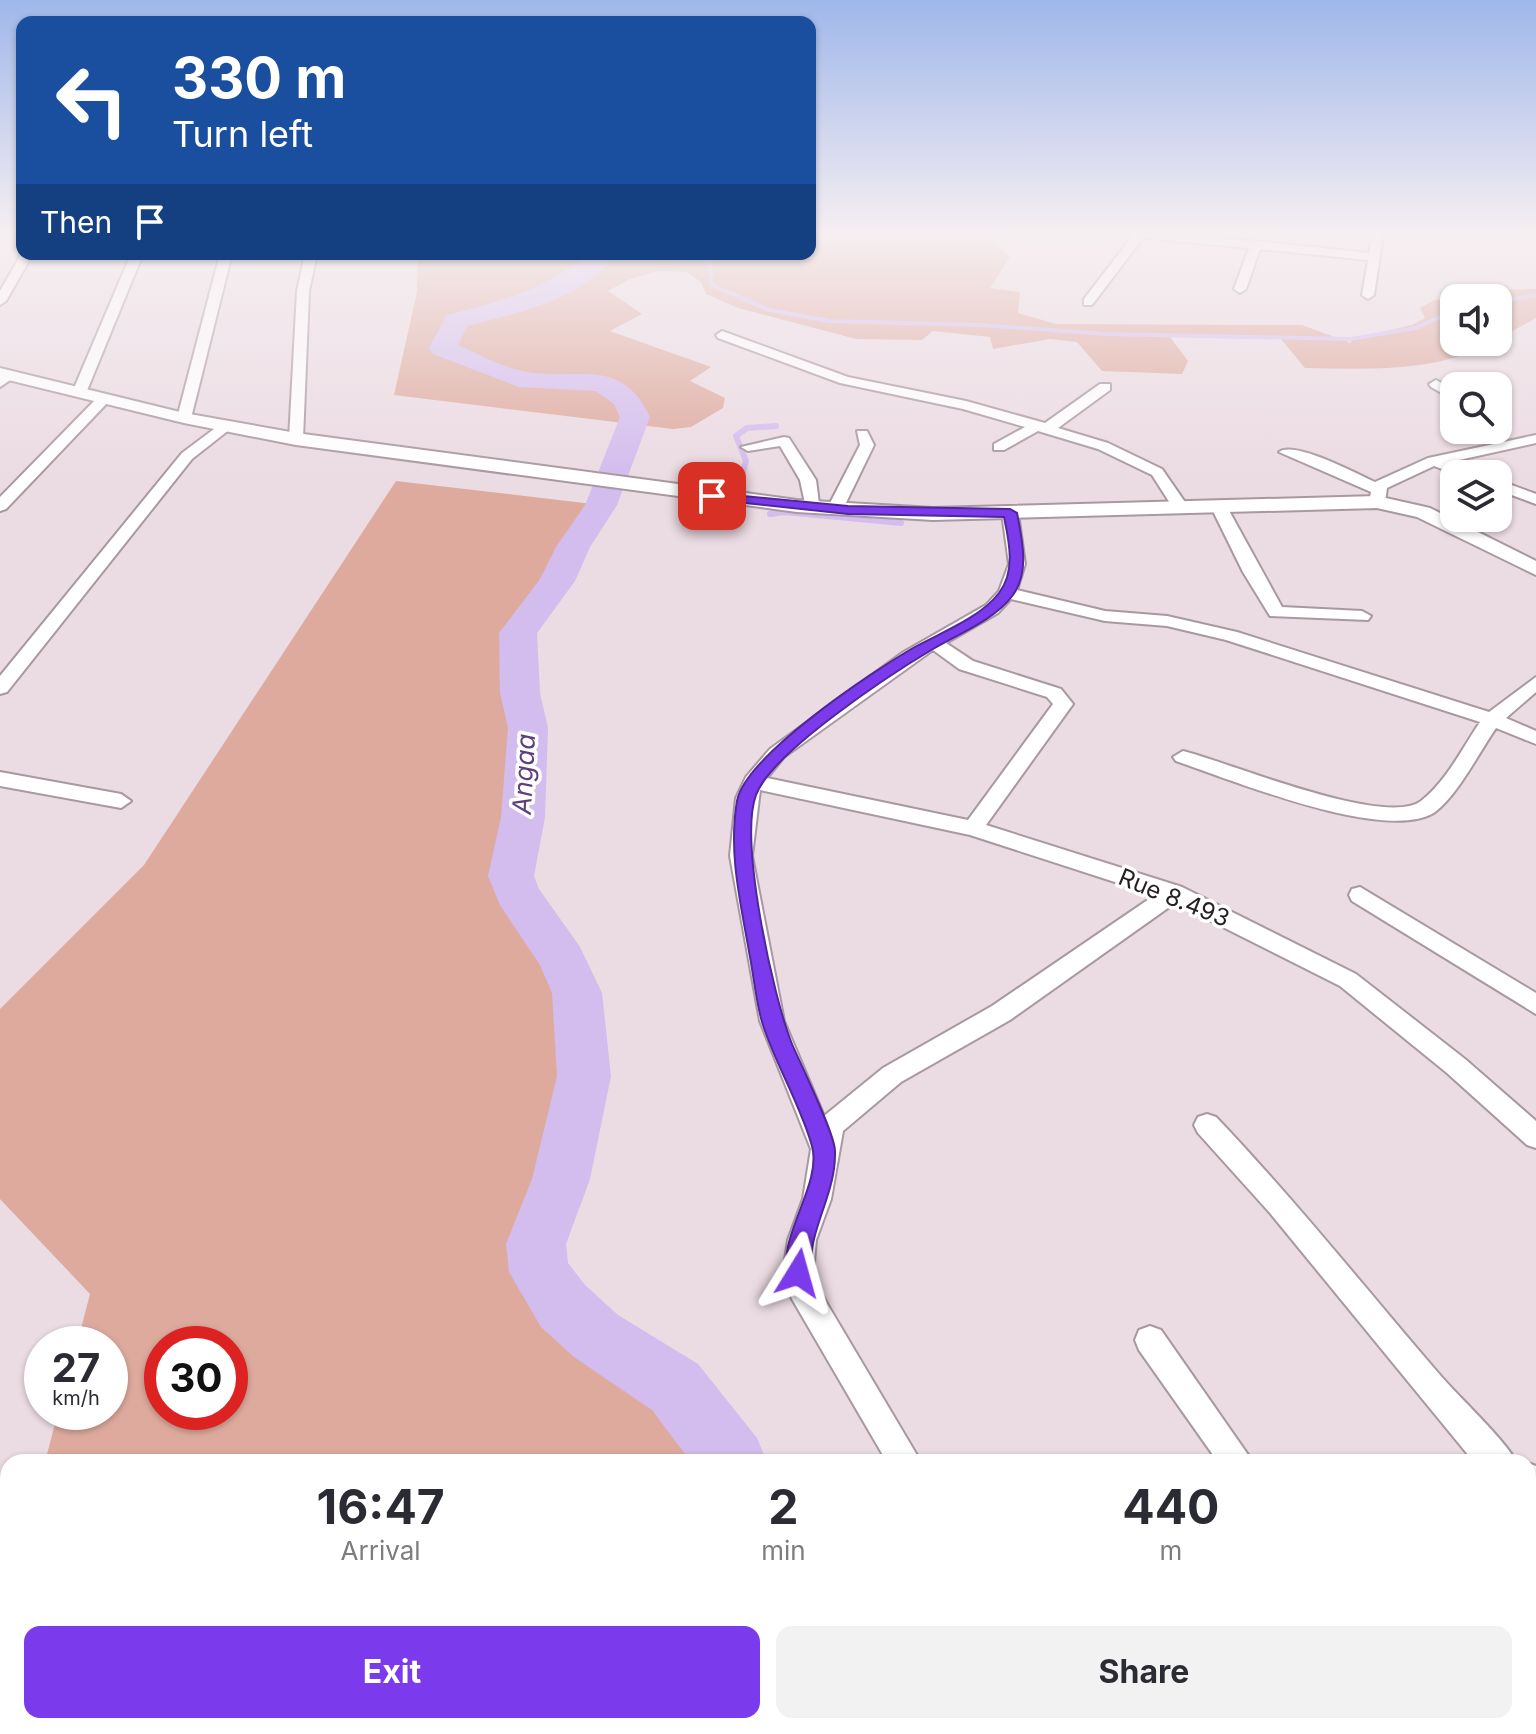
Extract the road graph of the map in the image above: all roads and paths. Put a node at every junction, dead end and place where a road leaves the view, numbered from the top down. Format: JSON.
{"nodes":[{"id":1,"x":112,"y":315,"type":"edge"},
{"id":2,"x":210,"y":315,"type":"edge"},
{"id":3,"x":302,"y":315,"type":"edge"},
{"id":4,"x":722,"y":335,"type":"dead end"},
{"id":5,"x":3,"y":377,"type":"edge"},
{"id":6,"x":1436,"y":384,"type":"dead end"},
{"id":7,"x":1105,"y":387,"type":"dead end"},
{"id":8,"x":1440,"y":387,"type":"edge"},
{"id":9,"x":79,"y":393,"type":"junction"},
{"id":10,"x":104,"y":399,"type":"junction"},
{"id":11,"x":184,"y":418,"type":"junction"},
{"id":12,"x":227,"y":426,"type":"junction"},
{"id":13,"x":1044,"y":426,"type":"junction"},
{"id":14,"x":862,"y":434,"type":"dead end"},
{"id":15,"x":1512,"y":438,"type":"edge"},
{"id":16,"x":296,"y":439,"type":"junction"},
{"id":17,"x":1536,"y":439,"type":"edge"},
{"id":18,"x":1518,"y":442,"type":"junction"},
{"id":19,"x":748,"y":447,"type":"dead end"},
{"id":20,"x":999,"y":447,"type":"dead end"},
{"id":21,"x":1286,"y":452,"type":"dead end"},
{"id":22,"x":1433,"y":461,"type":"junction"},
{"id":23,"x":1440,"y":464,"type":"edge"},
{"id":24,"x":1512,"y":490,"type":"edge"},
{"id":25,"x":1377,"y":495,"type":"junction"},
{"id":26,"x":1536,"y":499,"type":"edge"},
{"id":27,"x":0,"y":506,"type":"edge"},
{"id":28,"x":1219,"y":507,"type":"junction"},
{"id":29,"x":814,"y":508,"type":"junction"},
{"id":30,"x":1181,"y":508,"type":"junction"},
{"id":31,"x":835,"y":509,"type":"junction"},
{"id":32,"x":1010,"y":513,"type":"junction"},
{"id":33,"x":1536,"y":569,"type":"edge"},
{"id":34,"x":1007,"y":593,"type":"junction"},
{"id":35,"x":1362,"y":616,"type":"dead end"},
{"id":36,"x":934,"y":643,"type":"junction"},
{"id":37,"x":8,"y":669,"type":"edge"},
{"id":38,"x":1536,"y":683,"type":"edge"},
{"id":39,"x":0,"y":688,"type":"edge"},
{"id":40,"x":1492,"y":719,"type":"junction"},
{"id":41,"x":1536,"y":738,"type":"edge"},
{"id":42,"x":1183,"y":757,"type":"dead end"},
{"id":43,"x":0,"y":779,"type":"edge"},
{"id":44,"x":753,"y":782,"type":"junction"},
{"id":45,"x":121,"y":801,"type":"dead end"},
{"id":46,"x":973,"y":828,"type":"junction"},
{"id":47,"x":1174,"y":893,"type":"junction"},
{"id":48,"x":1360,"y":895,"type":"dead end"},
{"id":49,"x":1536,"y":1005,"type":"edge"},
{"id":50,"x":1207,"y":1125,"type":"dead end"},
{"id":51,"x":1536,"y":1137,"type":"edge"},
{"id":52,"x":824,"y":1149,"type":"junction"},
{"id":53,"x":1150,"y":1340,"type":"dead end"},
{"id":54,"x":900,"y":1454,"type":"edge"},
{"id":55,"x":1231,"y":1454,"type":"edge"},
{"id":56,"x":1489,"y":1454,"type":"edge"}],
"edges":[{"from":1,"to":9,"type":"street"},
{"from":2,"to":11,"type":"street"},
{"from":3,"to":16,"type":"street"},
{"from":4,"to":13,"type":"street"},
{"from":5,"to":9,"type":"street"},
{"from":6,"to":8,"type":"street"},
{"from":7,"to":13,"type":"street"},
{"from":9,"to":10,"type":"street"},
{"from":10,"to":11,"type":"street"},
{"from":10,"to":27,"type":"street"},
{"from":11,"to":12,"type":"street"},
{"from":12,"to":16,"type":"street"},
{"from":12,"to":37,"type":"street"},
{"from":13,"to":20,"type":"street"},
{"from":13,"to":30,"type":"street"},
{"from":14,"to":31,"type":"street"},
{"from":15,"to":18,"type":"street"},
{"from":16,"to":29,"type":"street"},
{"from":17,"to":18,"type":"street"},
{"from":18,"to":22,"type":"street"},
{"from":19,"to":29,"type":"street"},
{"from":21,"to":25,"type":"street"},
{"from":22,"to":23,"type":"street"},
{"from":22,"to":25,"type":"street"},
{"from":24,"to":26,"type":"street"},
{"from":25,"to":28,"type":"street"},
{"from":25,"to":33,"type":"street"},
{"from":28,"to":30,"type":"street"},
{"from":28,"to":35,"type":"street"},
{"from":29,"to":31,"type":"street"},
{"from":30,"to":32,"type":"street"},
{"from":31,"to":32,"type":"street"},
{"from":32,"to":34,"type":"street"},
{"from":34,"to":36,"type":"street"},
{"from":34,"to":40,"type":"street"},
{"from":36,"to":44,"type":"street"},
{"from":36,"to":46,"type":"street"},
{"from":37,"to":39,"type":"street"},
{"from":38,"to":40,"type":"street"},
{"from":40,"to":41,"type":"street"},
{"from":40,"to":42,"type":"street"},
{"from":43,"to":45,"type":"street"},
{"from":44,"to":46,"type":"street","name":"Rue 8.493"},
{"from":44,"to":52,"type":"street"},
{"from":46,"to":47,"type":"street","name":"Rue 8.493"},
{"from":47,"to":51,"type":"street","name":"Rue 8.493"},
{"from":47,"to":52,"type":"street"},
{"from":48,"to":49,"type":"street"},
{"from":50,"to":56,"type":"street"},
{"from":52,"to":54,"type":"street"},
{"from":53,"to":55,"type":"street"}]}
